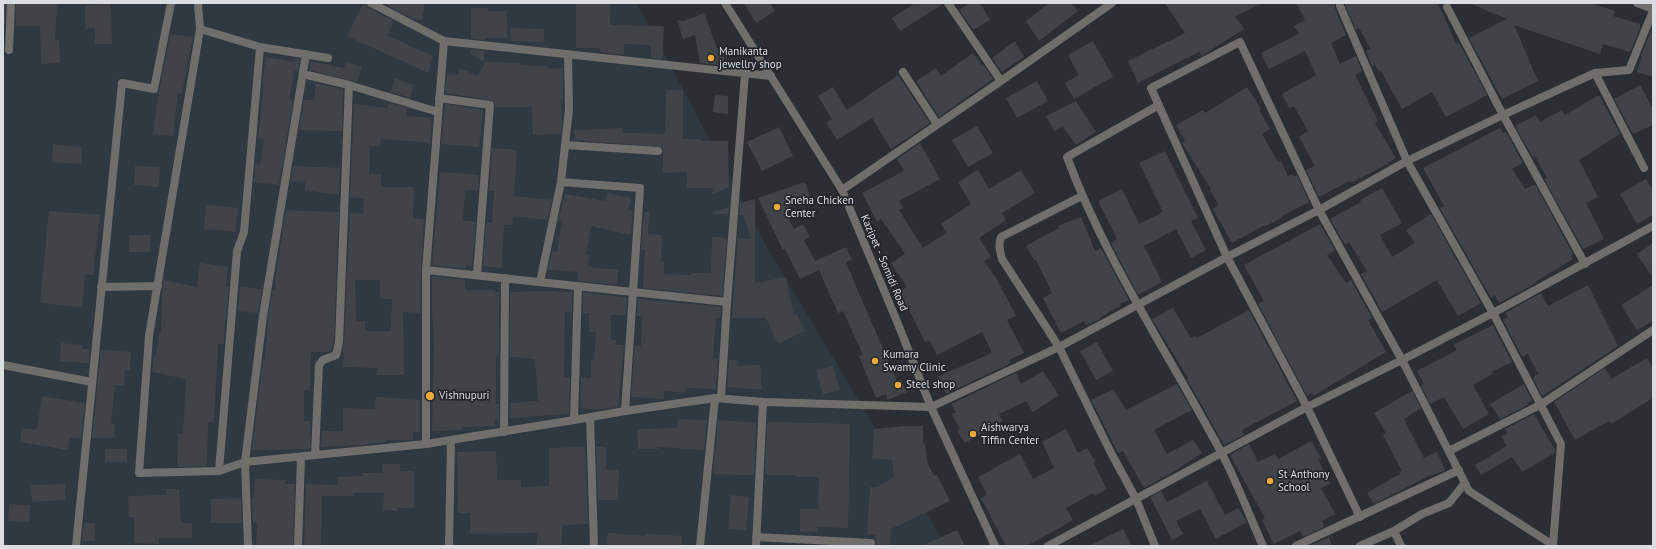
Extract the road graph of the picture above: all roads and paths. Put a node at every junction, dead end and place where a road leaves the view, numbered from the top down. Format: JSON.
{"nodes":[{"id":1,"x":11,"y":3,"type":"edge"},
{"id":2,"x":171,"y":3,"type":"edge"},
{"id":3,"x":198,"y":3,"type":"edge"},
{"id":4,"x":371,"y":3,"type":"edge"},
{"id":5,"x":724,"y":3,"type":"edge"},
{"id":6,"x":948,"y":3,"type":"edge"},
{"id":7,"x":1112,"y":3,"type":"edge"},
{"id":8,"x":1638,"y":3,"type":"edge"},
{"id":9,"x":1340,"y":6,"type":"dead end"},
{"id":10,"x":1447,"y":7,"type":"dead end"},
{"id":11,"x":1653,"y":10,"type":"edge"},
{"id":12,"x":200,"y":29,"type":"junction"},
{"id":13,"x":444,"y":41,"type":"junction"},
{"id":14,"x":260,"y":47,"type":"junction"},
{"id":15,"x":9,"y":50,"type":"dead end"},
{"id":16,"x":306,"y":54,"type":"junction"},
{"id":17,"x":568,"y":54,"type":"junction"},
{"id":18,"x":328,"y":58,"type":"dead end"},
{"id":19,"x":903,"y":72,"type":"dead end"},
{"id":20,"x":1594,"y":73,"type":"junction"},
{"id":21,"x":303,"y":74,"type":"junction"},
{"id":22,"x":745,"y":74,"type":"junction"},
{"id":23,"x":771,"y":76,"type":"junction"},
{"id":24,"x":1001,"y":81,"type":"junction"},
{"id":25,"x":349,"y":85,"type":"junction"},
{"id":26,"x":439,"y":98,"type":"junction"},
{"id":27,"x":1158,"y":105,"type":"junction"},
{"id":28,"x":438,"y":112,"type":"junction"},
{"id":29,"x":1503,"y":115,"type":"junction"},
{"id":30,"x":937,"y":124,"type":"junction"},
{"id":31,"x":565,"y":145,"type":"junction"},
{"id":32,"x":658,"y":151,"type":"dead end"},
{"id":33,"x":1407,"y":161,"type":"junction"},
{"id":34,"x":1644,"y":168,"type":"dead end"},
{"id":35,"x":562,"y":182,"type":"junction"},
{"id":36,"x":842,"y":190,"type":"junction"},
{"id":37,"x":1082,"y":196,"type":"junction"},
{"id":38,"x":1319,"y":210,"type":"junction"},
{"id":39,"x":1653,"y":226,"type":"edge"},
{"id":40,"x":1226,"y":257,"type":"junction"},
{"id":41,"x":1585,"y":264,"type":"junction"},
{"id":42,"x":426,"y":270,"type":"junction"},
{"id":43,"x":477,"y":275,"type":"junction"},
{"id":44,"x":505,"y":278,"type":"junction"},
{"id":45,"x":540,"y":282,"type":"junction"},
{"id":46,"x":158,"y":286,"type":"junction"},
{"id":47,"x":578,"y":286,"type":"junction"},
{"id":48,"x":101,"y":287,"type":"junction"},
{"id":49,"x":633,"y":292,"type":"junction"},
{"id":50,"x":727,"y":302,"type":"junction"},
{"id":51,"x":1137,"y":305,"type":"junction"},
{"id":52,"x":1493,"y":313,"type":"junction"},
{"id":53,"x":1653,"y":330,"type":"edge"},
{"id":54,"x":1059,"y":347,"type":"junction"},
{"id":55,"x":1402,"y":360,"type":"junction"},
{"id":56,"x":3,"y":365,"type":"edge"},
{"id":57,"x":92,"y":382,"type":"junction"},
{"id":58,"x":718,"y":398,"type":"junction"},
{"id":59,"x":763,"y":402,"type":"junction"},
{"id":60,"x":1540,"y":405,"type":"junction"},
{"id":61,"x":931,"y":407,"type":"junction"},
{"id":62,"x":1307,"y":407,"type":"junction"},
{"id":63,"x":624,"y":411,"type":"junction"},
{"id":64,"x":590,"y":417,"type":"junction"},
{"id":65,"x":574,"y":420,"type":"junction"},
{"id":66,"x":504,"y":432,"type":"junction"},
{"id":67,"x":451,"y":440,"type":"junction"},
{"id":68,"x":426,"y":444,"type":"junction"},
{"id":69,"x":1449,"y":451,"type":"junction"},
{"id":70,"x":1222,"y":453,"type":"junction"},
{"id":71,"x":315,"y":455,"type":"junction"},
{"id":72,"x":301,"y":457,"type":"junction"},
{"id":73,"x":246,"y":462,"type":"junction"},
{"id":74,"x":1459,"y":470,"type":"junction"},
{"id":75,"x":219,"y":471,"type":"junction"},
{"id":76,"x":1465,"y":483,"type":"junction"},
{"id":77,"x":1136,"y":499,"type":"junction"},
{"id":78,"x":1360,"y":518,"type":"junction"},
{"id":79,"x":1394,"y":531,"type":"junction"},
{"id":80,"x":756,"y":537,"type":"junction"},
{"id":81,"x":871,"y":544,"type":"dead end"},
{"id":82,"x":76,"y":546,"type":"edge"},
{"id":83,"x":248,"y":546,"type":"edge"},
{"id":84,"x":298,"y":546,"type":"edge"},
{"id":85,"x":449,"y":546,"type":"edge"},
{"id":86,"x":594,"y":546,"type":"edge"},
{"id":87,"x":700,"y":546,"type":"edge"},
{"id":88,"x":756,"y":546,"type":"edge"},
{"id":89,"x":995,"y":546,"type":"edge"},
{"id":90,"x":1048,"y":546,"type":"edge"},
{"id":91,"x":1155,"y":546,"type":"edge"},
{"id":92,"x":1263,"y":546,"type":"edge"},
{"id":93,"x":1296,"y":546,"type":"edge"},
{"id":94,"x":1360,"y":546,"type":"edge"},
{"id":95,"x":1401,"y":546,"type":"edge"},
{"id":96,"x":1553,"y":546,"type":"edge"}],
"edges":[{"from":1,"to":15,"type":"street"},
{"from":2,"to":48,"type":"street"},
{"from":3,"to":12,"type":"street"},
{"from":4,"to":13,"type":"street"},
{"from":5,"to":23,"type":"street","name":"Kazipet - Somidi Road"},
{"from":6,"to":24,"type":"street"},
{"from":7,"to":24,"type":"street"},
{"from":8,"to":11,"type":"street"},
{"from":9,"to":33,"type":"street"},
{"from":10,"to":29,"type":"street"},
{"from":11,"to":20,"type":"street"},
{"from":12,"to":14,"type":"street"},
{"from":12,"to":46,"type":"street"},
{"from":13,"to":17,"type":"street"},
{"from":13,"to":26,"type":"street"},
{"from":14,"to":16,"type":"street"},
{"from":14,"to":75,"type":"street"},
{"from":16,"to":18,"type":"street"},
{"from":16,"to":21,"type":"street"},
{"from":17,"to":22,"type":"street"},
{"from":17,"to":31,"type":"street"},
{"from":19,"to":30,"type":"street"},
{"from":20,"to":29,"type":"street"},
{"from":20,"to":34,"type":"street"},
{"from":21,"to":25,"type":"street"},
{"from":21,"to":73,"type":"street"},
{"from":22,"to":23,"type":"street"},
{"from":22,"to":50,"type":"street"},
{"from":23,"to":36,"type":"street","name":"Kazipet - Somidi Road"},
{"from":24,"to":30,"type":"street"},
{"from":25,"to":28,"type":"street"},
{"from":25,"to":71,"type":"street"},
{"from":26,"to":28,"type":"street"},
{"from":26,"to":43,"type":"street"},
{"from":27,"to":37,"type":"street"},
{"from":27,"to":38,"type":"street"},
{"from":27,"to":40,"type":"street"},
{"from":28,"to":42,"type":"street"},
{"from":29,"to":33,"type":"street"},
{"from":29,"to":41,"type":"street"},
{"from":30,"to":36,"type":"street"},
{"from":31,"to":32,"type":"street"},
{"from":31,"to":35,"type":"street"},
{"from":33,"to":38,"type":"street"},
{"from":33,"to":52,"type":"street"},
{"from":35,"to":45,"type":"street"},
{"from":35,"to":49,"type":"street"},
{"from":36,"to":61,"type":"street","name":"Kazipet - Somidi Road"},
{"from":37,"to":51,"type":"street"},
{"from":37,"to":54,"type":"street"},
{"from":38,"to":40,"type":"street"},
{"from":38,"to":55,"type":"street"},
{"from":39,"to":41,"type":"street"},
{"from":40,"to":51,"type":"street"},
{"from":40,"to":62,"type":"street"},
{"from":41,"to":52,"type":"street"},
{"from":42,"to":43,"type":"street"},
{"from":42,"to":68,"type":"street"},
{"from":43,"to":44,"type":"street"},
{"from":44,"to":45,"type":"street"},
{"from":44,"to":66,"type":"street"},
{"from":45,"to":47,"type":"street"},
{"from":46,"to":48,"type":"street"},
{"from":46,"to":75,"type":"street"},
{"from":47,"to":49,"type":"street"},
{"from":47,"to":65,"type":"street"},
{"from":48,"to":57,"type":"street"},
{"from":49,"to":50,"type":"street"},
{"from":49,"to":63,"type":"street"},
{"from":50,"to":58,"type":"street"},
{"from":51,"to":54,"type":"street"},
{"from":51,"to":70,"type":"street"},
{"from":52,"to":55,"type":"street"},
{"from":52,"to":60,"type":"street"},
{"from":53,"to":60,"type":"street"},
{"from":54,"to":61,"type":"street"},
{"from":54,"to":77,"type":"street"},
{"from":55,"to":62,"type":"street"},
{"from":55,"to":69,"type":"street"},
{"from":56,"to":57,"type":"street"},
{"from":57,"to":82,"type":"street"},
{"from":58,"to":59,"type":"street"},
{"from":58,"to":63,"type":"street"},
{"from":58,"to":87,"type":"street"},
{"from":59,"to":61,"type":"street"},
{"from":59,"to":80,"type":"street"},
{"from":60,"to":69,"type":"street"},
{"from":60,"to":96,"type":"street"},
{"from":61,"to":89,"type":"street","name":"Kazipet - Somidi Road"},
{"from":62,"to":70,"type":"street"},
{"from":62,"to":78,"type":"street"},
{"from":63,"to":64,"type":"street"},
{"from":64,"to":65,"type":"street"},
{"from":64,"to":86,"type":"street"},
{"from":65,"to":66,"type":"street"},
{"from":66,"to":67,"type":"street"},
{"from":67,"to":68,"type":"street"},
{"from":67,"to":85,"type":"street"},
{"from":68,"to":71,"type":"street"},
{"from":69,"to":74,"type":"street"},
{"from":70,"to":77,"type":"street"},
{"from":70,"to":92,"type":"street"},
{"from":71,"to":72,"type":"street"},
{"from":72,"to":73,"type":"street"},
{"from":72,"to":84,"type":"street"},
{"from":73,"to":75,"type":"street"},
{"from":73,"to":83,"type":"street"},
{"from":74,"to":76,"type":"street"},
{"from":74,"to":78,"type":"street"},
{"from":76,"to":79,"type":"street"},
{"from":76,"to":96,"type":"street"},
{"from":77,"to":90,"type":"street"},
{"from":77,"to":91,"type":"street"},
{"from":78,"to":93,"type":"street"},
{"from":79,"to":94,"type":"street"},
{"from":79,"to":95,"type":"street"},
{"from":80,"to":81,"type":"street"},
{"from":80,"to":88,"type":"street"}]}
